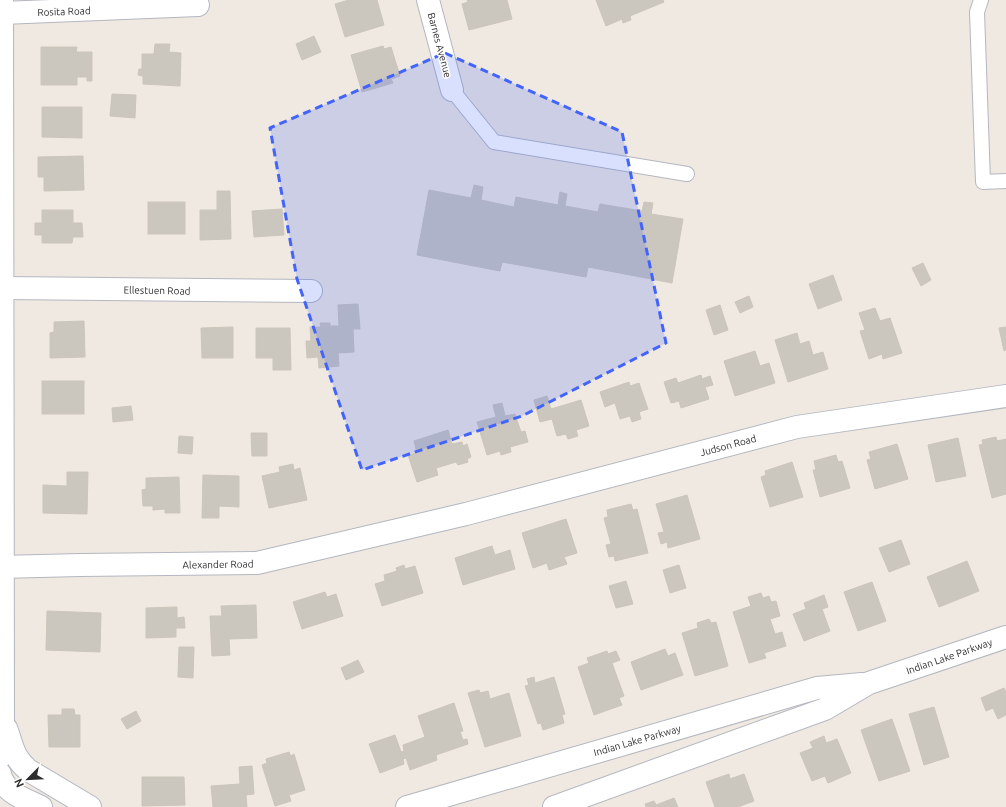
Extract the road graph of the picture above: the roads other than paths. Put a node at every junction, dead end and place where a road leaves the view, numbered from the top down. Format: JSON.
{"nodes":[{"id":1,"x":428,"y":0,"type":"edge"},
{"id":2,"x":981,"y":0,"type":"edge"},
{"id":3,"x":198,"y":5,"type":"dead end"},
{"id":4,"x":2,"y":6,"type":"edge"},
{"id":5,"x":452,"y":90,"type":"joint"},
{"id":6,"x":687,"y":174,"type":"dead end"},
{"id":7,"x":1006,"y":181,"type":"edge"},
{"id":8,"x":3,"y":288,"type":"junction"},
{"id":9,"x":311,"y":291,"type":"dead end"},
{"id":10,"x":1006,"y":396,"type":"edge"},
{"id":11,"x":455,"y":517,"type":"joint"},
{"id":12,"x":2,"y":567,"type":"edge"},
{"id":13,"x":1006,"y":636,"type":"edge"},
{"id":14,"x":869,"y":683,"type":"junction"},
{"id":15,"x":3,"y":720,"type":"junction"},
{"id":16,"x":0,"y":757,"type":"edge"},
{"id":17,"x":0,"y":774,"type":"edge"},
{"id":18,"x":40,"y":807,"type":"edge"},
{"id":19,"x":90,"y":807,"type":"edge"},
{"id":20,"x":407,"y":807,"type":"edge"},
{"id":21,"x":554,"y":807,"type":"edge"}],
"edges":[{"from":1,"to":5,"type":"street","name":"Barnes Avenue"},
{"from":2,"to":7,"type":"lane"},
{"from":3,"to":4,"type":"street","name":"Rosita Road"},
{"from":4,"to":8,"type":"street"},
{"from":5,"to":6,"type":"lane"},
{"from":8,"to":9,"type":"street","name":"Ellestuen Road"},
{"from":8,"to":12,"type":"street"},
{"from":10,"to":11,"type":"street","name":"Judson Road"},
{"from":11,"to":12,"type":"street","name":"Alexander Road"},
{"from":12,"to":15,"type":"street"},
{"from":13,"to":14,"type":"street","name":"Indian Lake Parkway"},
{"from":14,"to":20,"type":"street","name":"Indian Lake Parkway"},
{"from":14,"to":21,"type":"street","name":"Indian Lake Parkway"},
{"from":15,"to":16,"type":"street"},
{"from":15,"to":19,"type":"street"},
{"from":17,"to":18,"type":"street"}]}
